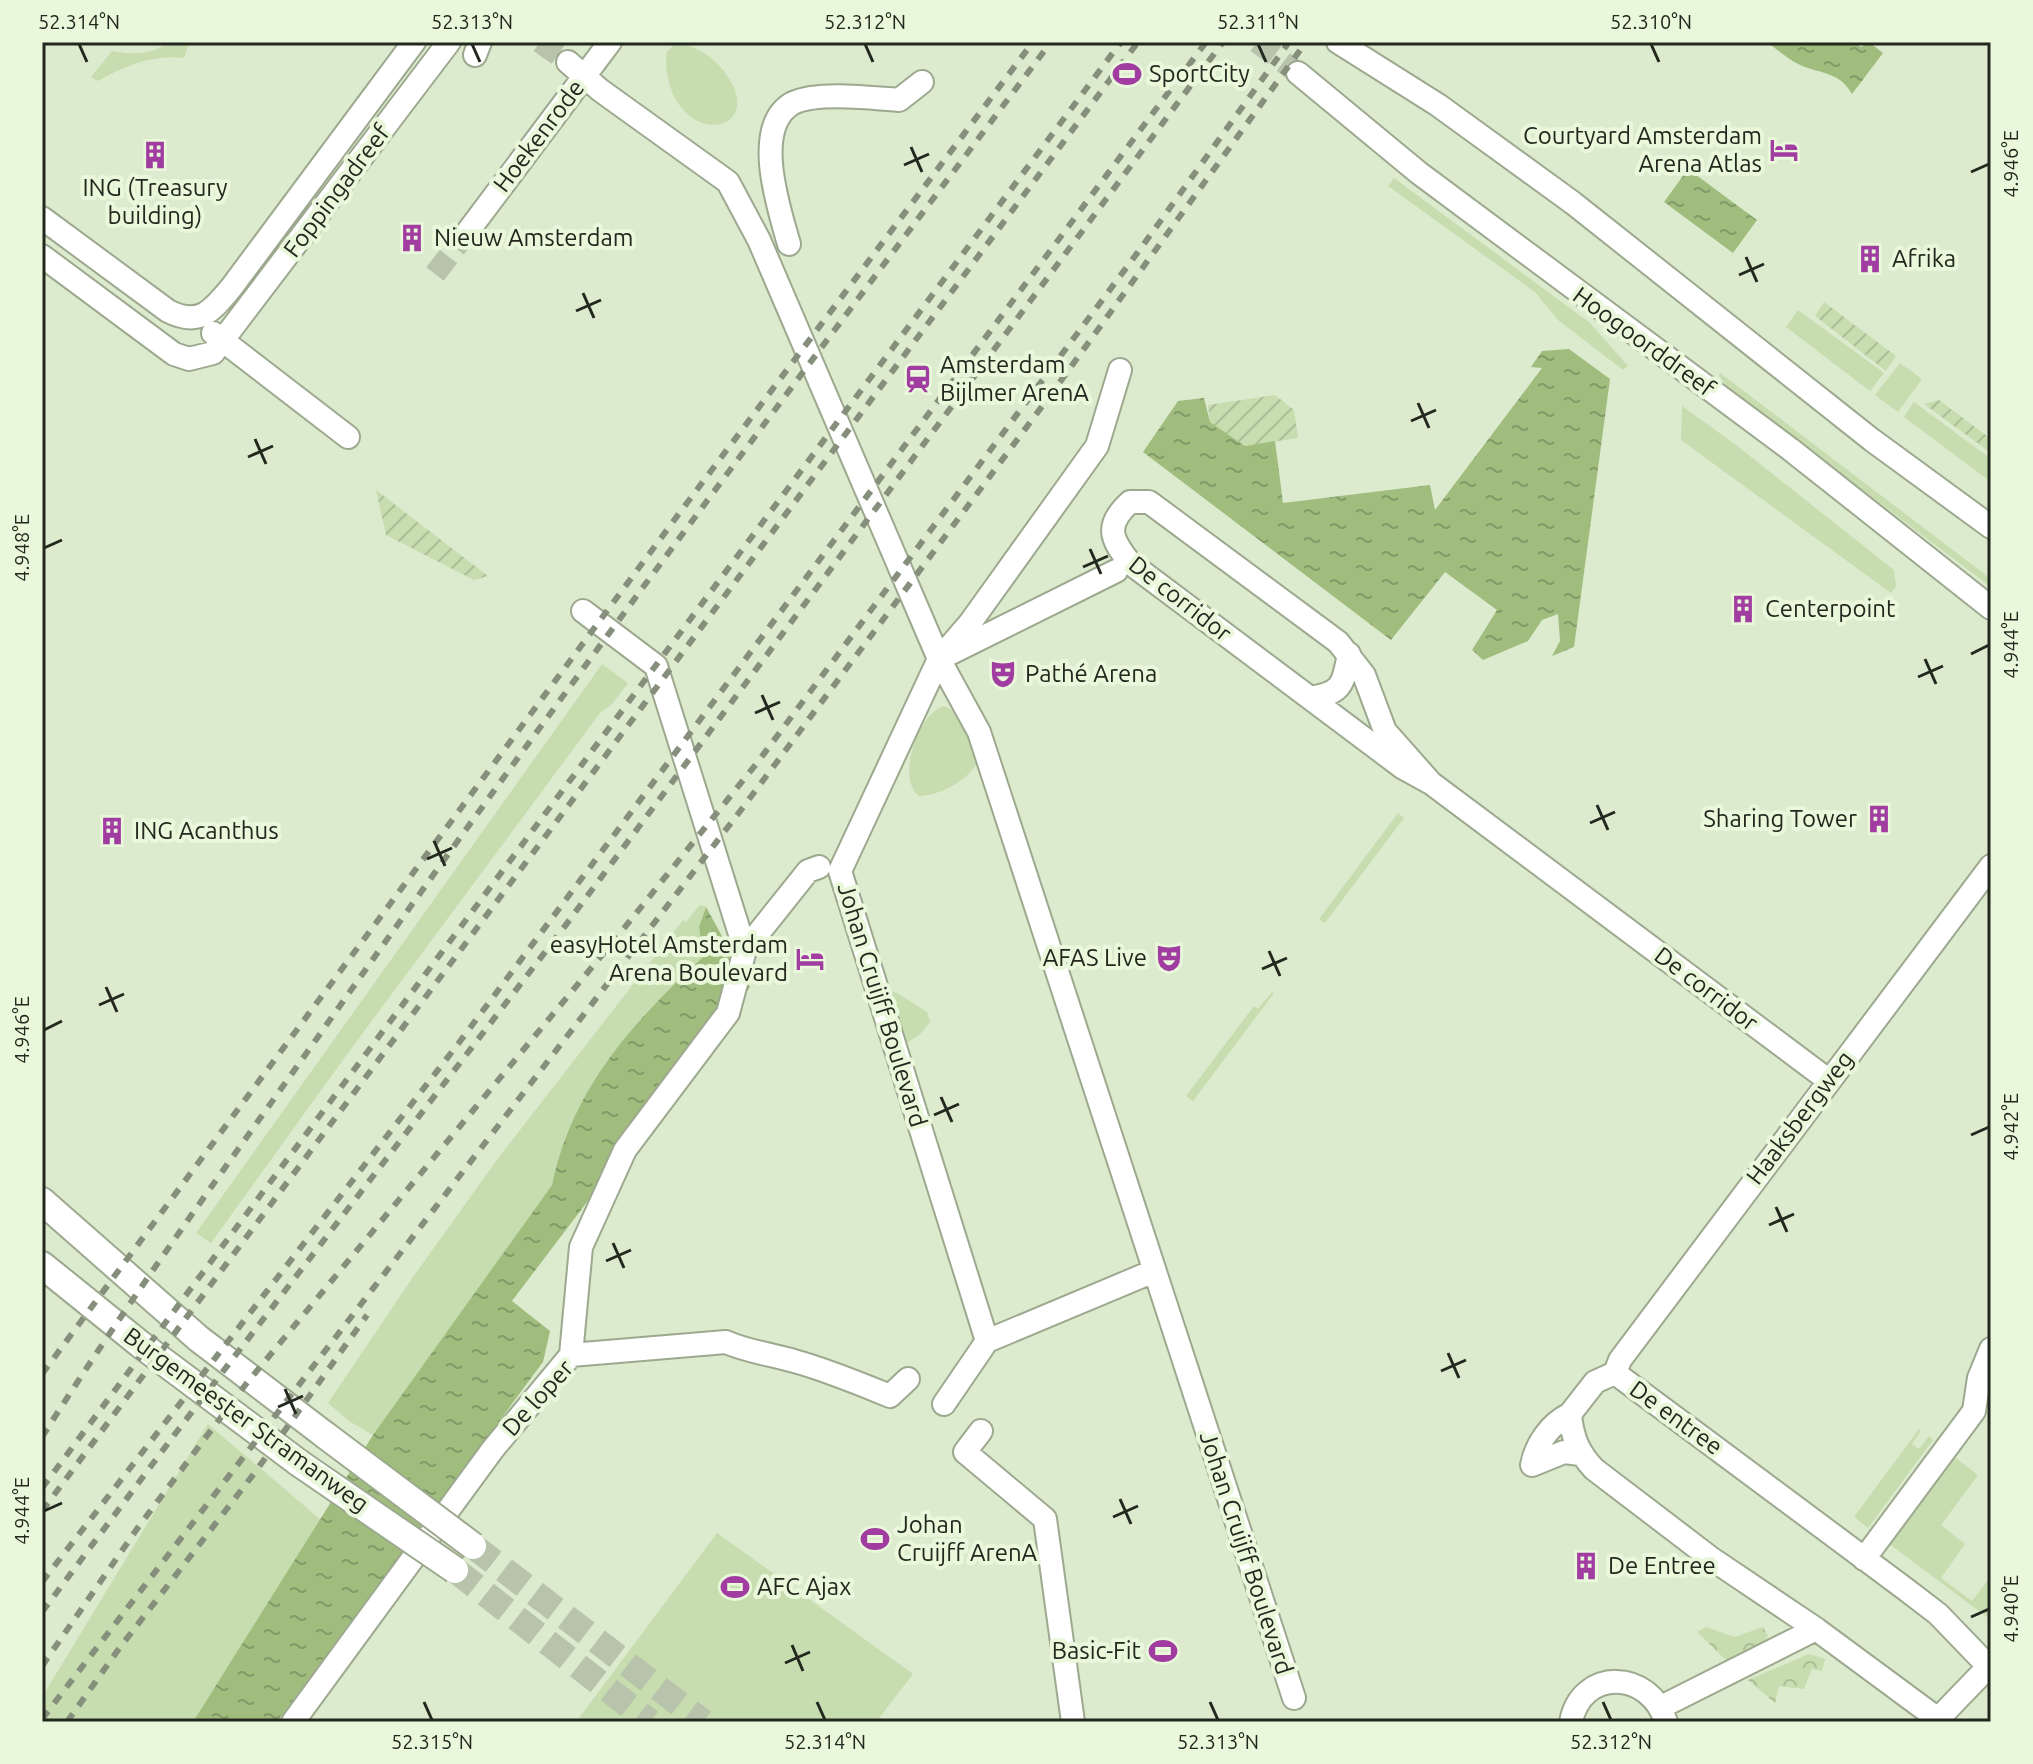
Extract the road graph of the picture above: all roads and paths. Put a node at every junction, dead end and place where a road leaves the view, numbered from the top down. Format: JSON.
{"nodes":[{"id":1,"x":449,"y":42,"type":"edge"},
{"id":2,"x":610,"y":42,"type":"edge"},
{"id":3,"x":1338,"y":42,"type":"edge"},
{"id":4,"x":408,"y":50,"type":"edge"},
{"id":5,"x":576,"y":70,"type":"junction"},
{"id":6,"x":1298,"y":73,"type":"tunnel mouth"},
{"id":7,"x":922,"y":82,"type":"dead end"},
{"id":8,"x":42,"y":218,"type":"edge"},
{"id":9,"x":469,"y":230,"type":"tunnel mouth"},
{"id":10,"x":759,"y":240,"type":"junction"},
{"id":11,"x":42,"y":256,"type":"edge"},
{"id":12,"x":195,"y":317,"type":"junction"},
{"id":13,"x":224,"y":340,"type":"junction"},
{"id":14,"x":1120,"y":370,"type":"dead end"},
{"id":15,"x":348,"y":437,"type":"dead end"},
{"id":16,"x":1991,"y":527,"type":"edge"},
{"id":17,"x":1116,"y":571,"type":"dead end"},
{"id":18,"x":1991,"y":608,"type":"edge"},
{"id":19,"x":583,"y":611,"type":"dead end"},
{"id":20,"x":1349,"y":654,"type":"junction"},
{"id":21,"x":939,"y":659,"type":"junction"},
{"id":22,"x":1310,"y":698,"type":"junction"},
{"id":23,"x":1431,"y":783,"type":"junction"},
{"id":24,"x":1991,"y":866,"type":"edge"},
{"id":25,"x":819,"y":867,"type":"dead end"},
{"id":26,"x":745,"y":950,"type":"junction"},
{"id":27,"x":1828,"y":1080,"type":"junction"},
{"id":28,"x":42,"y":1201,"type":"edge"},
{"id":29,"x":42,"y":1265,"type":"edge"},
{"id":30,"x":1154,"y":1271,"type":"junction"},
{"id":31,"x":987,"y":1341,"type":"junction"},
{"id":32,"x":1991,"y":1349,"type":"edge"},
{"id":33,"x":571,"y":1355,"type":"junction"},
{"id":34,"x":1615,"y":1373,"type":"junction"},
{"id":35,"x":908,"y":1379,"type":"dead end"},
{"id":36,"x":944,"y":1404,"type":"dead end"},
{"id":37,"x":1983,"y":1408,"type":"edge"},
{"id":38,"x":1570,"y":1414,"type":"junction"},
{"id":39,"x":981,"y":1431,"type":"dead end"},
{"id":40,"x":1580,"y":1454,"type":"junction"},
{"id":41,"x":473,"y":1546,"type":"tunnel mouth"},
{"id":42,"x":1864,"y":1559,"type":"junction"},
{"id":43,"x":455,"y":1570,"type":"tunnel mouth"},
{"id":44,"x":1816,"y":1629,"type":"junction"},
{"id":45,"x":1990,"y":1667,"type":"edge"},
{"id":46,"x":1294,"y":1698,"type":"dead end"},
{"id":47,"x":1663,"y":1714,"type":"edge"},
{"id":48,"x":1940,"y":1721,"type":"edge"},
{"id":49,"x":293,"y":1722,"type":"edge"},
{"id":50,"x":1073,"y":1722,"type":"edge"},
{"id":51,"x":1571,"y":1722,"type":"edge"}],
"edges":[{"from":1,"to":13,"type":"street","name":"Foppingadreef"},
{"from":2,"to":5,"type":"street","name":"Hoekenrode"},
{"from":3,"to":16,"type":"street"},
{"from":4,"to":12,"type":"street","name":"Foppingadreef"},
{"from":5,"to":9,"type":"street","name":"Hoekenrode"},
{"from":5,"to":10,"type":"street"},
{"from":6,"to":18,"type":"street","name":"Hoogoorddreef"},
{"from":7,"to":10,"type":"street"},
{"from":8,"to":12,"type":"street"},
{"from":10,"to":21,"type":"street"},
{"from":11,"to":13,"type":"street"},
{"from":12,"to":13,"type":"street"},
{"from":13,"to":15,"type":"street"},
{"from":14,"to":21,"type":"street"},
{"from":17,"to":21,"type":"street"},
{"from":19,"to":26,"type":"street"},
{"from":20,"to":22,"type":"street"},
{"from":20,"to":22,"type":"street","name":"De corridor"},
{"from":20,"to":23,"type":"street","name":"De corridor"},
{"from":21,"to":30,"type":"street","name":"Johan Cruijff Boulevard"},
{"from":21,"to":31,"type":"street","name":"Johan Cruijff Boulevard"},
{"from":22,"to":23,"type":"street","name":"De corridor"},
{"from":23,"to":27,"type":"street","name":"De corridor"},
{"from":24,"to":27,"type":"street","name":"Haaksbergweg"},
{"from":25,"to":26,"type":"street"},
{"from":26,"to":33,"type":"street"},
{"from":27,"to":34,"type":"street","name":"Haaksbergweg"},
{"from":28,"to":41,"type":"main road","name":"Burgemeester Stramanweg","bridge":true},
{"from":29,"to":43,"type":"main road","name":"Burgemeester Stramanweg","bridge":true},
{"from":30,"to":31,"type":"street"},
{"from":30,"to":46,"type":"street","name":"Johan Cruijff Boulevard"},
{"from":31,"to":36,"type":"street"},
{"from":32,"to":37,"type":"street"},
{"from":33,"to":35,"type":"street","name":"De loper"},
{"from":33,"to":49,"type":"street","name":"De loper"},
{"from":34,"to":38,"type":"street","name":"De entree"},
{"from":34,"to":42,"type":"street","name":"De entree"},
{"from":37,"to":42,"type":"street"},
{"from":38,"to":40,"type":"street"},
{"from":38,"to":40,"type":"street","name":"De entree"},
{"from":39,"to":50,"type":"street"},
{"from":40,"to":44,"type":"street"},
{"from":42,"to":45,"type":"street","name":"De entree"},
{"from":44,"to":47,"type":"street"},
{"from":44,"to":48,"type":"street"},
{"from":45,"to":48,"type":"street"},
{"from":47,"to":51,"type":"street"}]}
